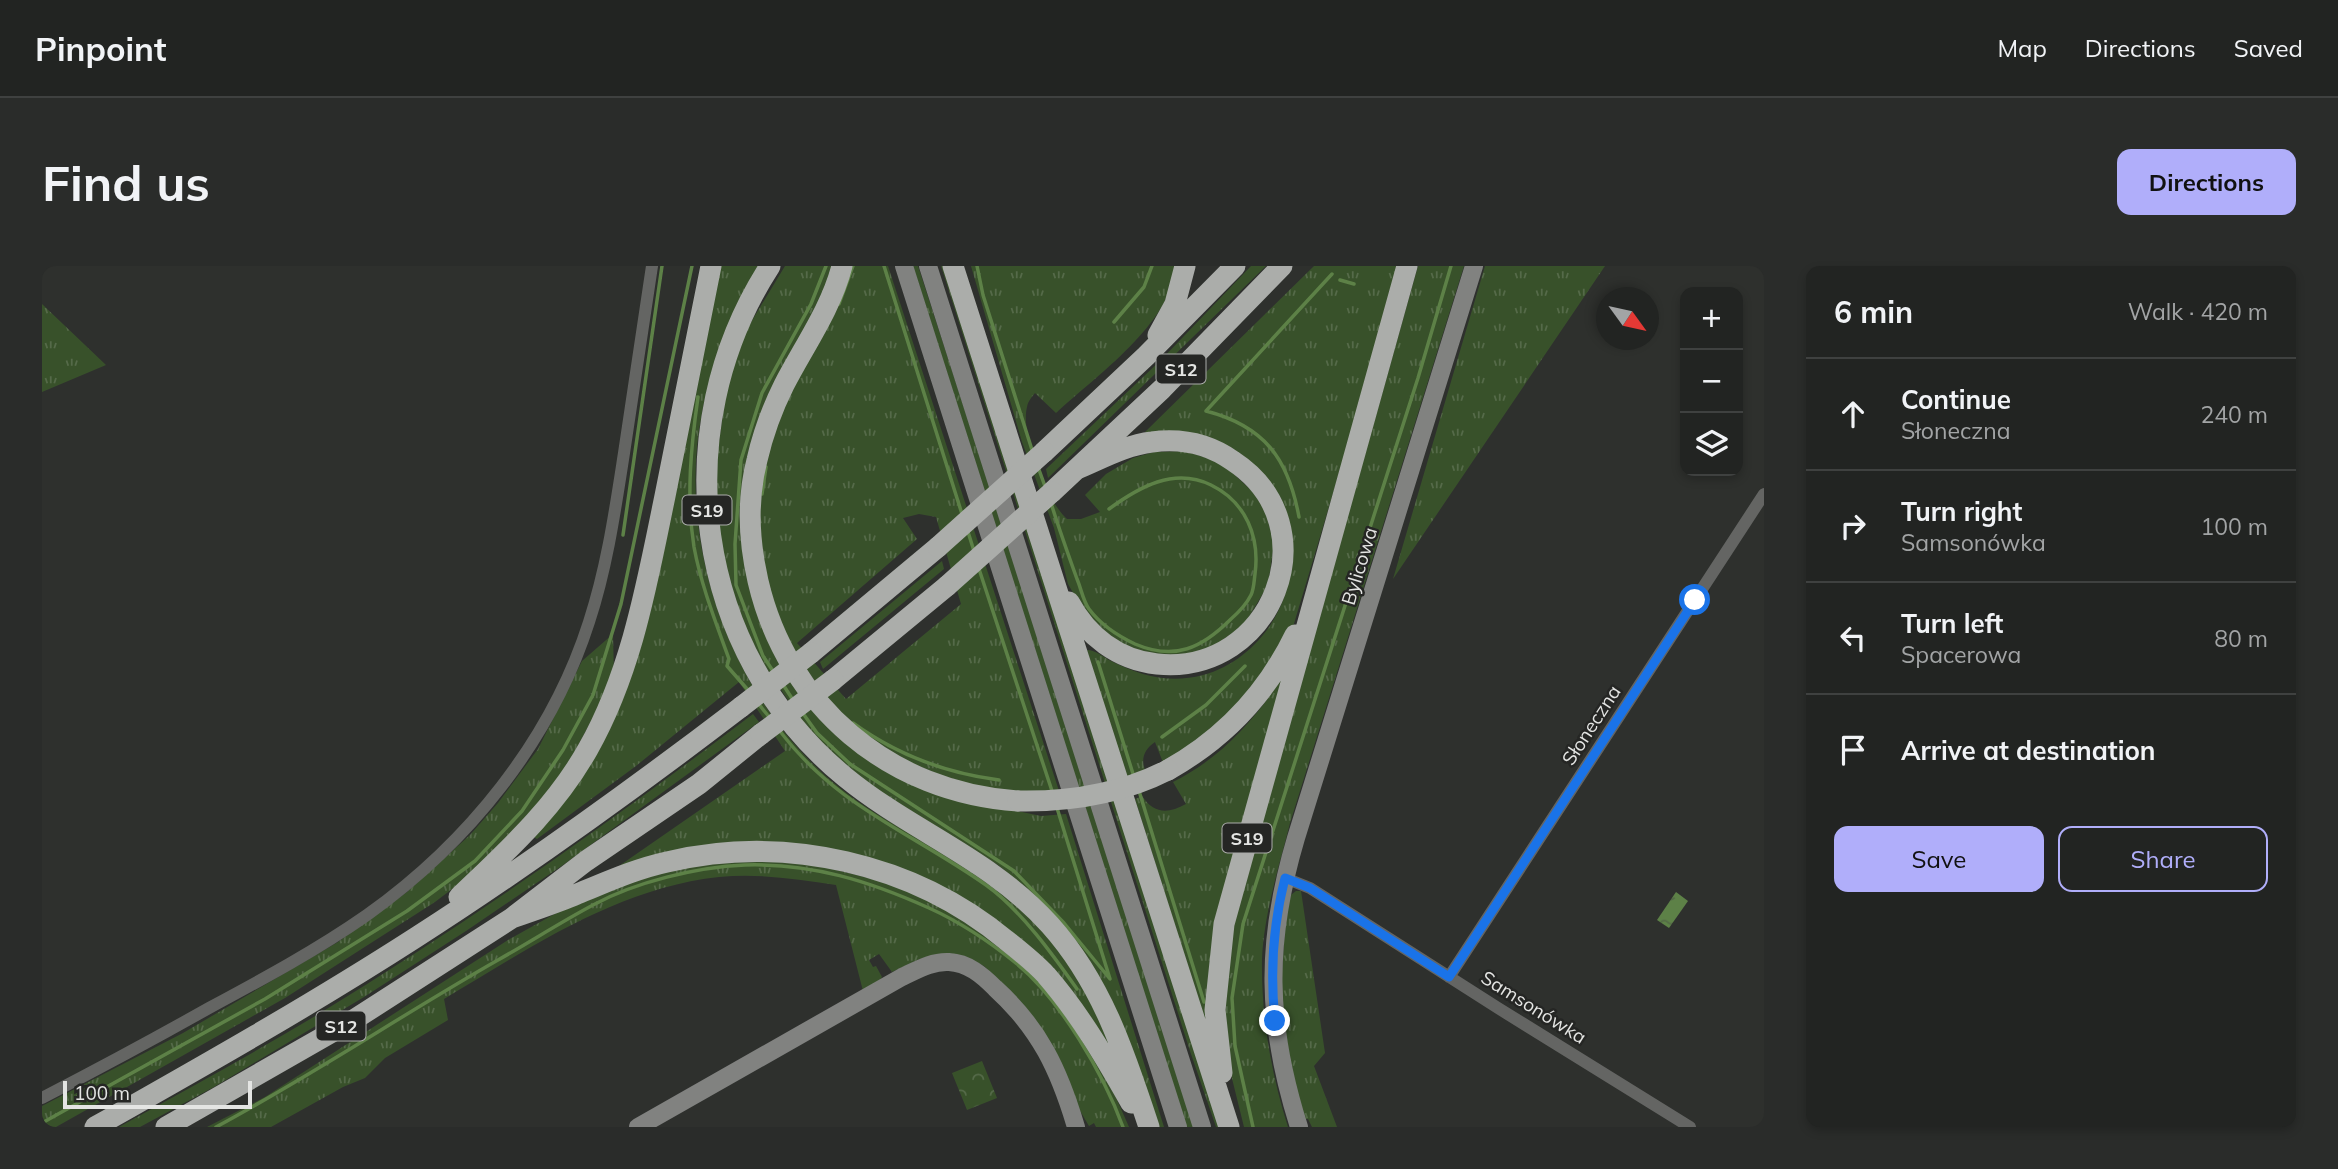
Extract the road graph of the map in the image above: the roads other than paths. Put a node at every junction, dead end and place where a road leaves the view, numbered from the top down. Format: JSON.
{"nodes":[{"id":1,"x":652,"y":266,"type":"edge"},
{"id":2,"x":711,"y":266,"type":"edge"},
{"id":3,"x":770,"y":266,"type":"edge"},
{"id":4,"x":842,"y":266,"type":"edge"},
{"id":5,"x":904,"y":266,"type":"edge"},
{"id":6,"x":928,"y":266,"type":"edge"},
{"id":7,"x":954,"y":266,"type":"edge"},
{"id":8,"x":963,"y":266,"type":"edge"},
{"id":9,"x":1185,"y":266,"type":"edge"},
{"id":10,"x":1235,"y":266,"type":"edge"},
{"id":11,"x":1282,"y":266,"type":"edge"},
{"id":12,"x":1408,"y":266,"type":"edge"},
{"id":13,"x":1474,"y":266,"type":"edge"},
{"id":14,"x":965,"y":304,"type":"junction"},
{"id":15,"x":1146,"y":356,"type":"junction"},
{"id":16,"x":1077,"y":469,"type":"junction"},
{"id":17,"x":1764,"y":494,"type":"edge"},
{"id":18,"x":1327,"y":555,"type":"junction"},
{"id":19,"x":1052,"y":573,"type":"junction"},
{"id":20,"x":1285,"y":878,"type":"junction"},
{"id":21,"x":512,"y":918,"type":"junction"},
{"id":22,"x":415,"y":938,"type":"junction"},
{"id":23,"x":1449,"y":977,"type":"junction"},
{"id":24,"x":42,"y":1098,"type":"edge"},
{"id":25,"x":95,"y":1127,"type":"edge"},
{"id":26,"x":166,"y":1127,"type":"edge"},
{"id":27,"x":638,"y":1127,"type":"edge"},
{"id":28,"x":1076,"y":1127,"type":"edge"},
{"id":29,"x":1147,"y":1127,"type":"edge"},
{"id":30,"x":1178,"y":1127,"type":"edge"},
{"id":31,"x":1202,"y":1127,"type":"edge"},
{"id":32,"x":1230,"y":1127,"type":"edge"},
{"id":33,"x":1299,"y":1127,"type":"edge"},
{"id":34,"x":1690,"y":1127,"type":"edge"}],
"edges":[{"from":1,"to":24,"type":"street"},
{"from":2,"to":22,"type":"highway"},
{"from":3,"to":29,"type":"highway","number":"S19"},
{"from":4,"to":18,"type":"highway","bridge":true},
{"from":5,"to":30,"type":"main road"},
{"from":6,"to":31,"type":"main road"},
{"from":7,"to":14,"type":"highway"},
{"from":8,"to":14,"type":"highway"},
{"from":9,"to":15,"type":"highway"},
{"from":10,"to":15,"type":"highway","number":"S12"},
{"from":11,"to":16,"type":"highway","number":"S12"},
{"from":12,"to":18,"type":"highway","number":"S19"},
{"from":13,"to":20,"type":"main road","name":"Bylicowa"},
{"from":14,"to":19,"type":"highway"},
{"from":15,"to":22,"type":"highway","number":"S12","bridge":true},
{"from":16,"to":19,"type":"highway"},
{"from":16,"to":21,"type":"highway","number":"S12","bridge":true},
{"from":17,"to":23,"type":"street","name":"Słoneczna"},
{"from":18,"to":32,"type":"highway","number":"S19"},
{"from":19,"to":32,"type":"highway"},
{"from":20,"to":23,"type":"street","name":"Samsonówka"},
{"from":20,"to":33,"type":"main road","name":"Bylicowa"},
{"from":21,"to":26,"type":"highway","number":"S12"},
{"from":21,"to":29,"type":"highway"},
{"from":22,"to":25,"type":"highway","number":"S12"},
{"from":23,"to":34,"type":"street","name":"Samsonówka"},
{"from":27,"to":28,"type":"main road"}]}
